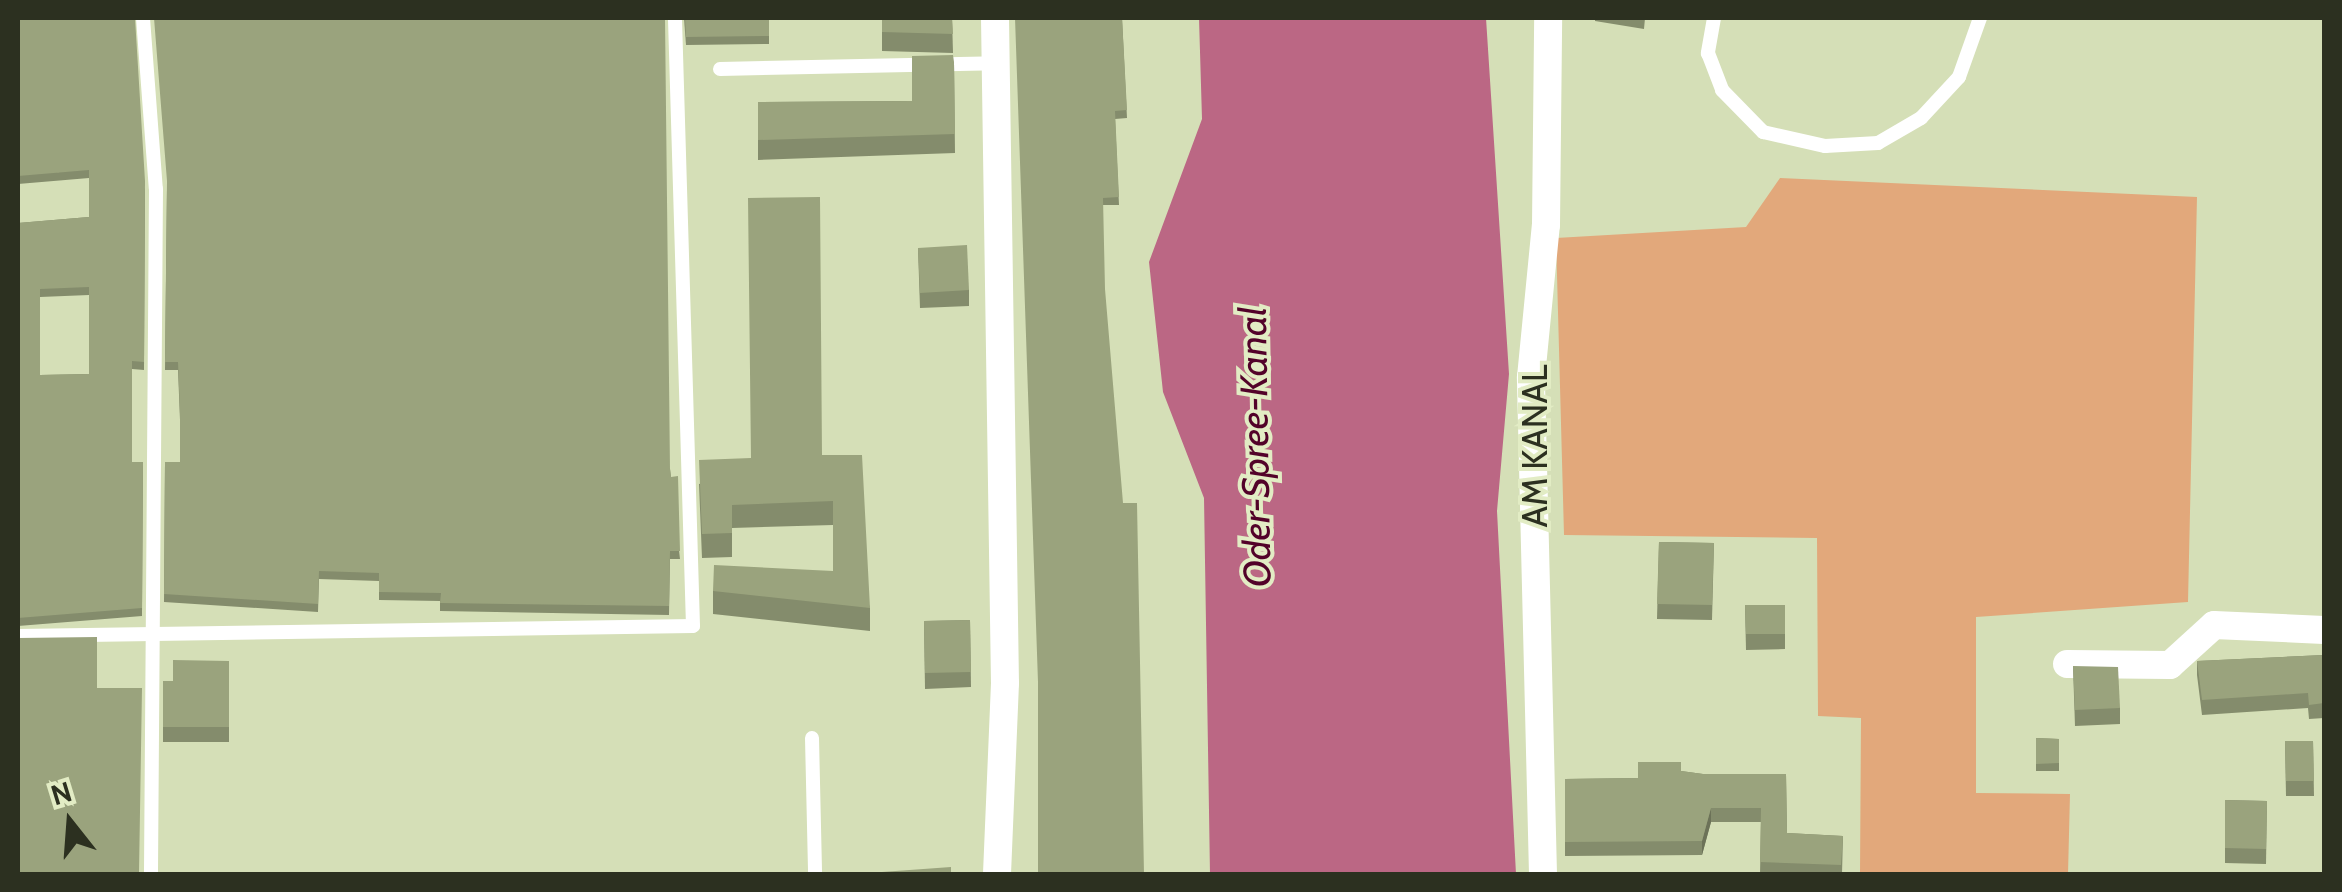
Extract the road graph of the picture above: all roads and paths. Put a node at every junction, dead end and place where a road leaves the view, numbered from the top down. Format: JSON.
{"nodes":[{"id":1,"x":143,"y":18,"type":"edge"},
{"id":2,"x":675,"y":18,"type":"edge"},
{"id":3,"x":995,"y":18,"type":"edge"},
{"id":4,"x":1548,"y":18,"type":"edge"},
{"id":5,"x":1714,"y":18,"type":"edge"},
{"id":6,"x":1980,"y":18,"type":"edge"},
{"id":7,"x":996,"y":64,"type":"junction"},
{"id":8,"x":720,"y":69,"type":"dead end"},
{"id":9,"x":2324,"y":630,"type":"edge"},
{"id":10,"x":155,"y":634,"type":"junction"},
{"id":11,"x":18,"y":636,"type":"edge"},
{"id":12,"x":2066,"y":664,"type":"dead end"},
{"id":13,"x":812,"y":738,"type":"dead end"},
{"id":14,"x":151,"y":874,"type":"edge"},
{"id":15,"x":815,"y":874,"type":"edge"},
{"id":16,"x":996,"y":874,"type":"edge"},
{"id":17,"x":1543,"y":874,"type":"edge"}],
"edges":[{"from":1,"to":10,"type":"lane"},
{"from":2,"to":10,"type":"lane"},
{"from":3,"to":7,"type":"street"},
{"from":4,"to":17,"type":"street","name":"AM KANAL"},
{"from":5,"to":6,"type":"lane"},
{"from":7,"to":8,"type":"lane"},
{"from":7,"to":16,"type":"street"},
{"from":9,"to":12,"type":"street"},
{"from":10,"to":11,"type":"lane"},
{"from":10,"to":14,"type":"lane"},
{"from":13,"to":15,"type":"lane"}]}
